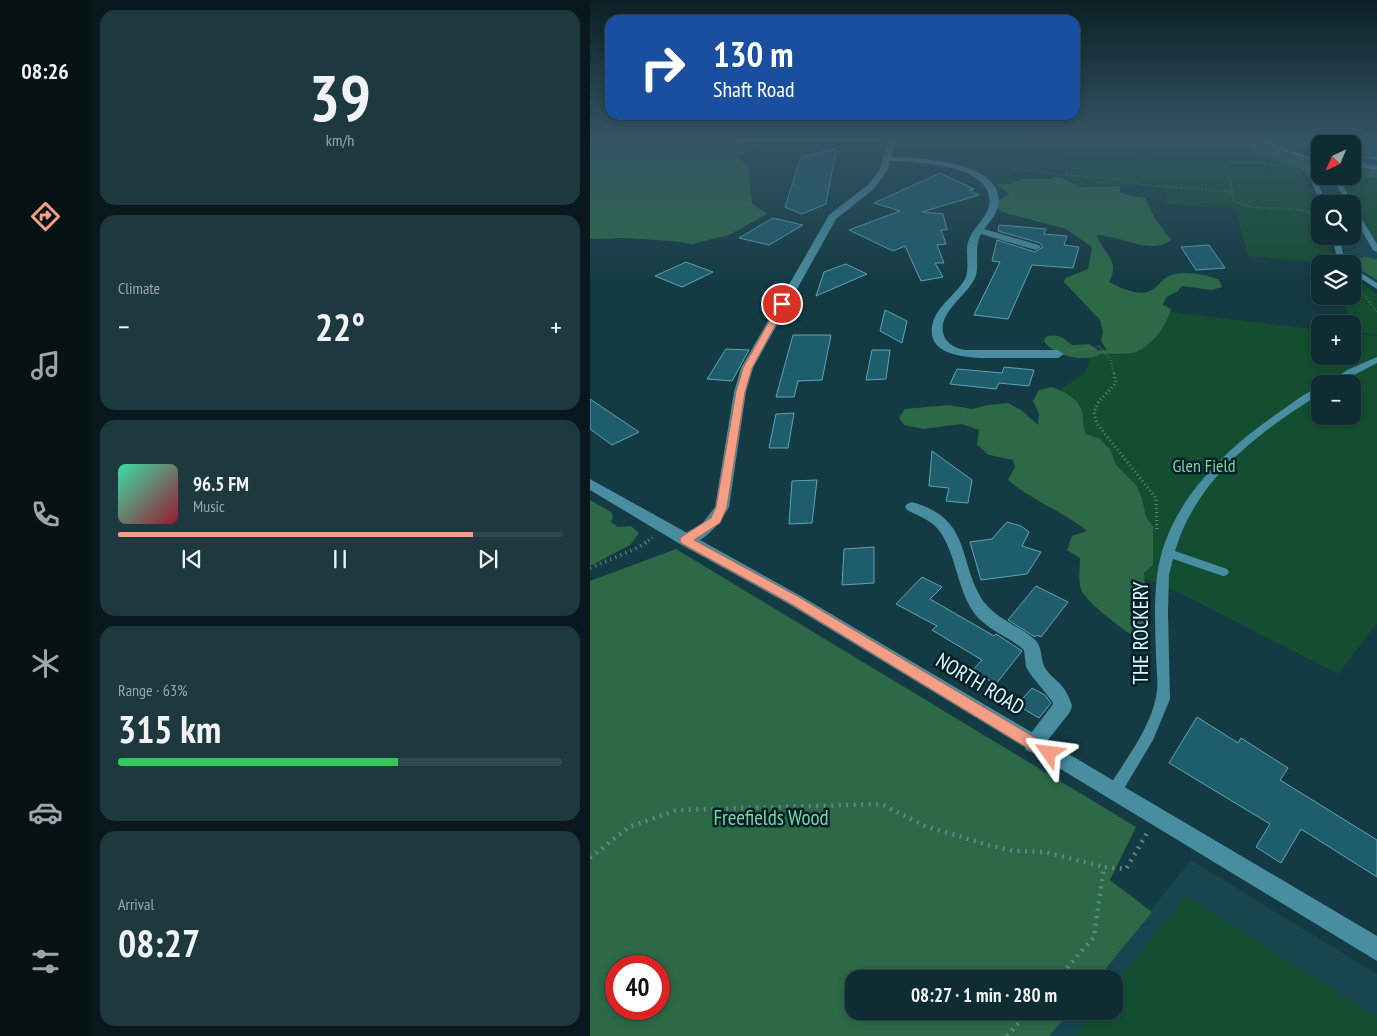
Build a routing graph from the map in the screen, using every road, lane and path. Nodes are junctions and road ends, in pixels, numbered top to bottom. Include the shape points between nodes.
1 (870, 187) edge
2 (991, 187) edge
3 (1171, 187) edge
4 (1232, 187) edge
5 (1233, 192) junction
6 (1311, 212) edge
7 (1361, 221) edge
8 (978, 231) junction
9 (1036, 247) dead end
10 (1377, 250) edge
11 (1361, 276) edge
12 (1377, 288) edge
13 (1091, 348) dead end
14 (1058, 354) dead end
15 (1377, 360) edge
16 (1345, 375) edge
17 (1311, 396) edge
18 (590, 484) edge
19 (912, 508) dead end
20 (668, 528) junction
21 (1157, 536) dead end
22 (685, 540) junction
23 (1169, 553) junction
24 (590, 568) edge
25 (1223, 572) dead end
26 (1032, 744) junction
27 (1114, 792) junction
28 (1156, 818) junction
29 (590, 858) edge
30 (1104, 867) junction
31 (1377, 949) edge
32 (1065, 970) edge
33 (1021, 1020) edge
34 (1007, 1036) edge

1 - 22 street via 832,217 747,368 740,392 722,507 716,521
2 - 8 street via 994,205
3 - 5 path
4 - 5 path
5 - 6 path via 1234,201 1240,205
7 - 10 lane
8 - 9 street
8 - 14 street via 972,245 970,280 938,322 937,331 942,344 956,353 966,354
11 - 12 lane
13 - 21 path via 1099,346 1108,355 1116,374 1116,383 1099,401 1094,412 1097,424 1156,498
15 - 16 lane
17 - 23 lane, THE ROCKERY via 1273,419 1224,461 1191,502 1177,528
18 - 20 street, NORTH ROAD
19 - 26 street via 941,522 950,536 970,593 979,607 990,621 1032,648 1034,665 1040,676 1060,696 1063,706
20 - 22 street, NORTH ROAD
20 - 24 path via 635,549
22 - 26 street, NORTH ROAD via 793,599
23 - 25 lane
23 - 27 lane, THE ROCKERY via 1162,607 1163,697 1147,736
26 - 27 street, NORTH ROAD
27 - 28 street, NORTH ROAD
28 - 30 path via 1126,869
28 - 31 street, NORTH ROAD
29 - 30 path via 629,827 676,810 880,804 925,826 988,845 1014,851 1044,852
30 - 32 path via 1094,937
33 - 34 path

